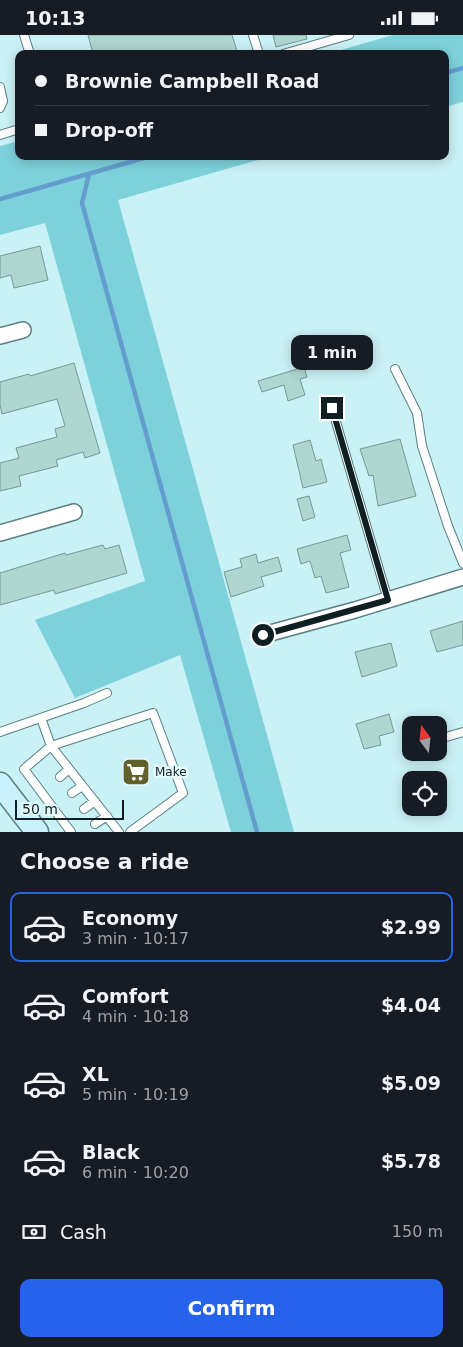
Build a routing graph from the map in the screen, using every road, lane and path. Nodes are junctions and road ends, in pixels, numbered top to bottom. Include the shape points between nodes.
1 (24, 35) edge
2 (253, 35) edge
3 (349, 35) edge
4 (29, 50) edge
5 (258, 50) edge
6 (297, 50) edge
7 (0, 87) edge
8 (0, 108) edge
9 (15, 130) edge
10 (0, 135) edge
11 (23, 330) dead end
12 (0, 336) edge
13 (395, 369) dead end
14 (332, 408) dead end
15 (74, 512) dead end
16 (0, 533) edge
17 (463, 563) edge
18 (463, 577) edge
19 (388, 600) junction
20 (263, 635) dead end
21 (107, 693) dead end
22 (41, 717) junction
23 (0, 731) edge
24 (463, 732) edge
25 (448, 736) edge
26 (51, 746) junction
27 (69, 769) junction
28 (60, 777) dead end
29 (0, 784) edge
30 (82, 785) junction
31 (72, 793) dead end
32 (95, 801) junction
33 (84, 809) dead end
34 (107, 816) junction
35 (95, 824) dead end
36 (37, 832) edge
37 (71, 832) edge
38 (119, 832) edge
39 (130, 832) edge

1 - 4 lane
2 - 5 lane
3 - 6 lane
7 - 8 lane via 3,101
9 - 10 lane
11 - 12 street
13 - 17 lane via 417,413 422,446
14 - 19 lane
15 - 16 street
18 - 19 street
19 - 20 street
21 - 22 lane
22 - 23 lane
22 - 26 lane
24 - 25 lane
26 - 27 lane
26 - 37 lane via 24,769 44,791
26 - 39 lane via 152,713 183,793
27 - 28 lane
27 - 30 lane
29 - 36 main road
30 - 31 lane
30 - 32 lane
32 - 33 lane
32 - 34 lane
34 - 35 lane
34 - 38 lane

